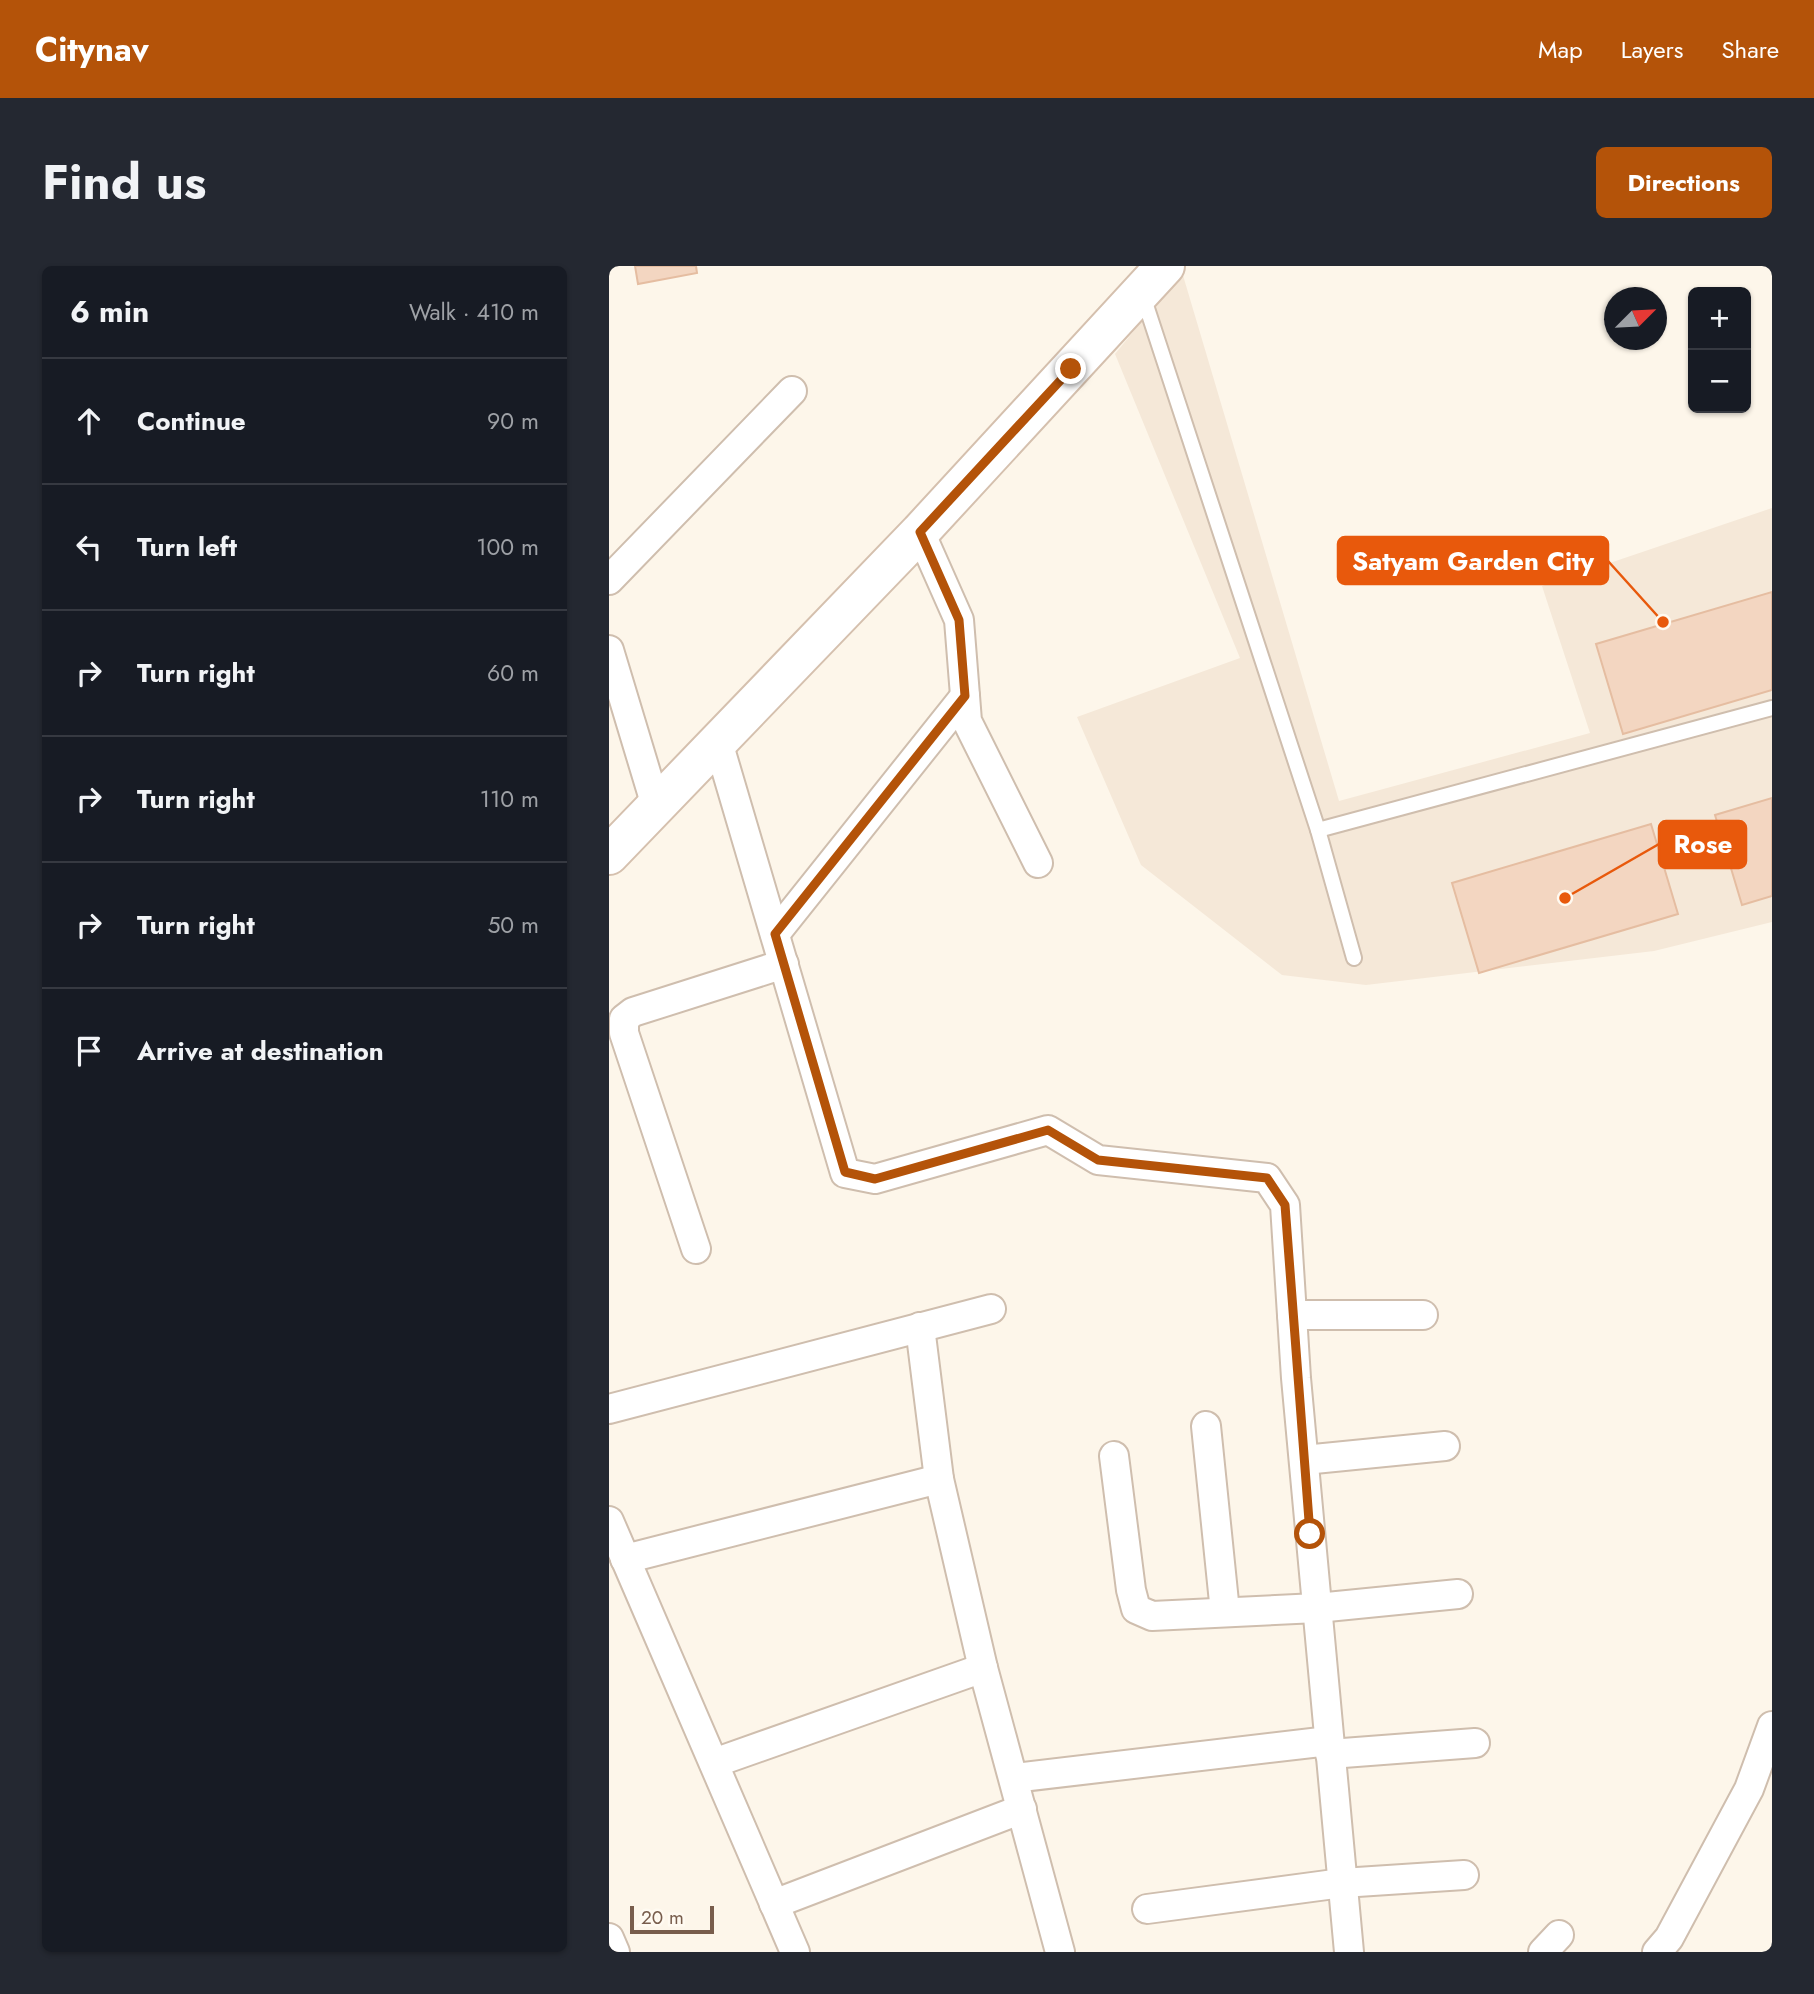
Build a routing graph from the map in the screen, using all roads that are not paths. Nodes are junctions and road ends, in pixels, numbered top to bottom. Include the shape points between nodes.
1 (1154, 279) edge
2 (792, 391) dead end
3 (920, 532) junction
4 (609, 580) edge
5 (609, 650) edge
6 (965, 696) junction
7 (1772, 708) edge
8 (717, 742) junction
9 (656, 807) junction
10 (1318, 830) junction
11 (609, 855) edge
12 (1038, 863) dead end
13 (775, 934) junction
14 (1354, 958) dead end
15 (784, 964) junction
16 (696, 1249) dead end
17 (991, 1309) dead end
18 (1292, 1315) junction
19 (1423, 1315) dead end
20 (920, 1327) junction
21 (609, 1409) edge
22 (1206, 1426) dead end
23 (1445, 1446) dead end
24 (1114, 1456) dead end
25 (1304, 1460) junction
26 (939, 1479) junction
27 (609, 1521) edge
28 (625, 1559) junction
29 (1458, 1594) dead end
30 (1317, 1608) junction
31 (1225, 1612) junction
32 (983, 1668) junction
33 (1772, 1726) edge
34 (1475, 1743) dead end
35 (1330, 1747) junction
36 (714, 1763) junction
37 (1014, 1778) junction
38 (1022, 1809) junction
39 (1464, 1875) dead end
40 (1342, 1883) junction
41 (774, 1904) junction
42 (1147, 1909) dead end
43 (609, 1938) edge
44 (615, 1952) edge
45 (795, 1952) edge
46 (1059, 1952) edge
47 (1349, 1952) edge
48 (1657, 1952) edge

1 - 3 street
1 - 10 lane
2 - 4 street
3 - 6 street via 959,620
3 - 8 street
5 - 9 street
6 - 12 street via 967,721
6 - 13 street
7 - 10 lane
8 - 9 street
8 - 13 street
9 - 11 street
10 - 14 lane
13 - 15 street
15 - 16 street via 633,1012 624,1020 624,1033
15 - 18 street via 845,1172 875,1179 1048,1130 1098,1160 1267,1178 1285,1205
17 - 20 street
18 - 19 street
18 - 25 street
20 - 21 street
20 - 26 street
22 - 31 street
23 - 25 street
24 - 31 street via 1136,1609 1151,1616
25 - 30 street
26 - 28 street
26 - 32 street
27 - 28 street
28 - 36 street
29 - 30 street
30 - 31 street
30 - 35 street
32 - 36 street
32 - 37 street
33 - 48 street via 1749,1789 1669,1938
34 - 35 street
35 - 37 street
35 - 40 street
36 - 41 street
37 - 38 street
38 - 41 street
38 - 46 street
39 - 40 street
40 - 42 street
40 - 47 street
41 - 45 street
43 - 44 street

